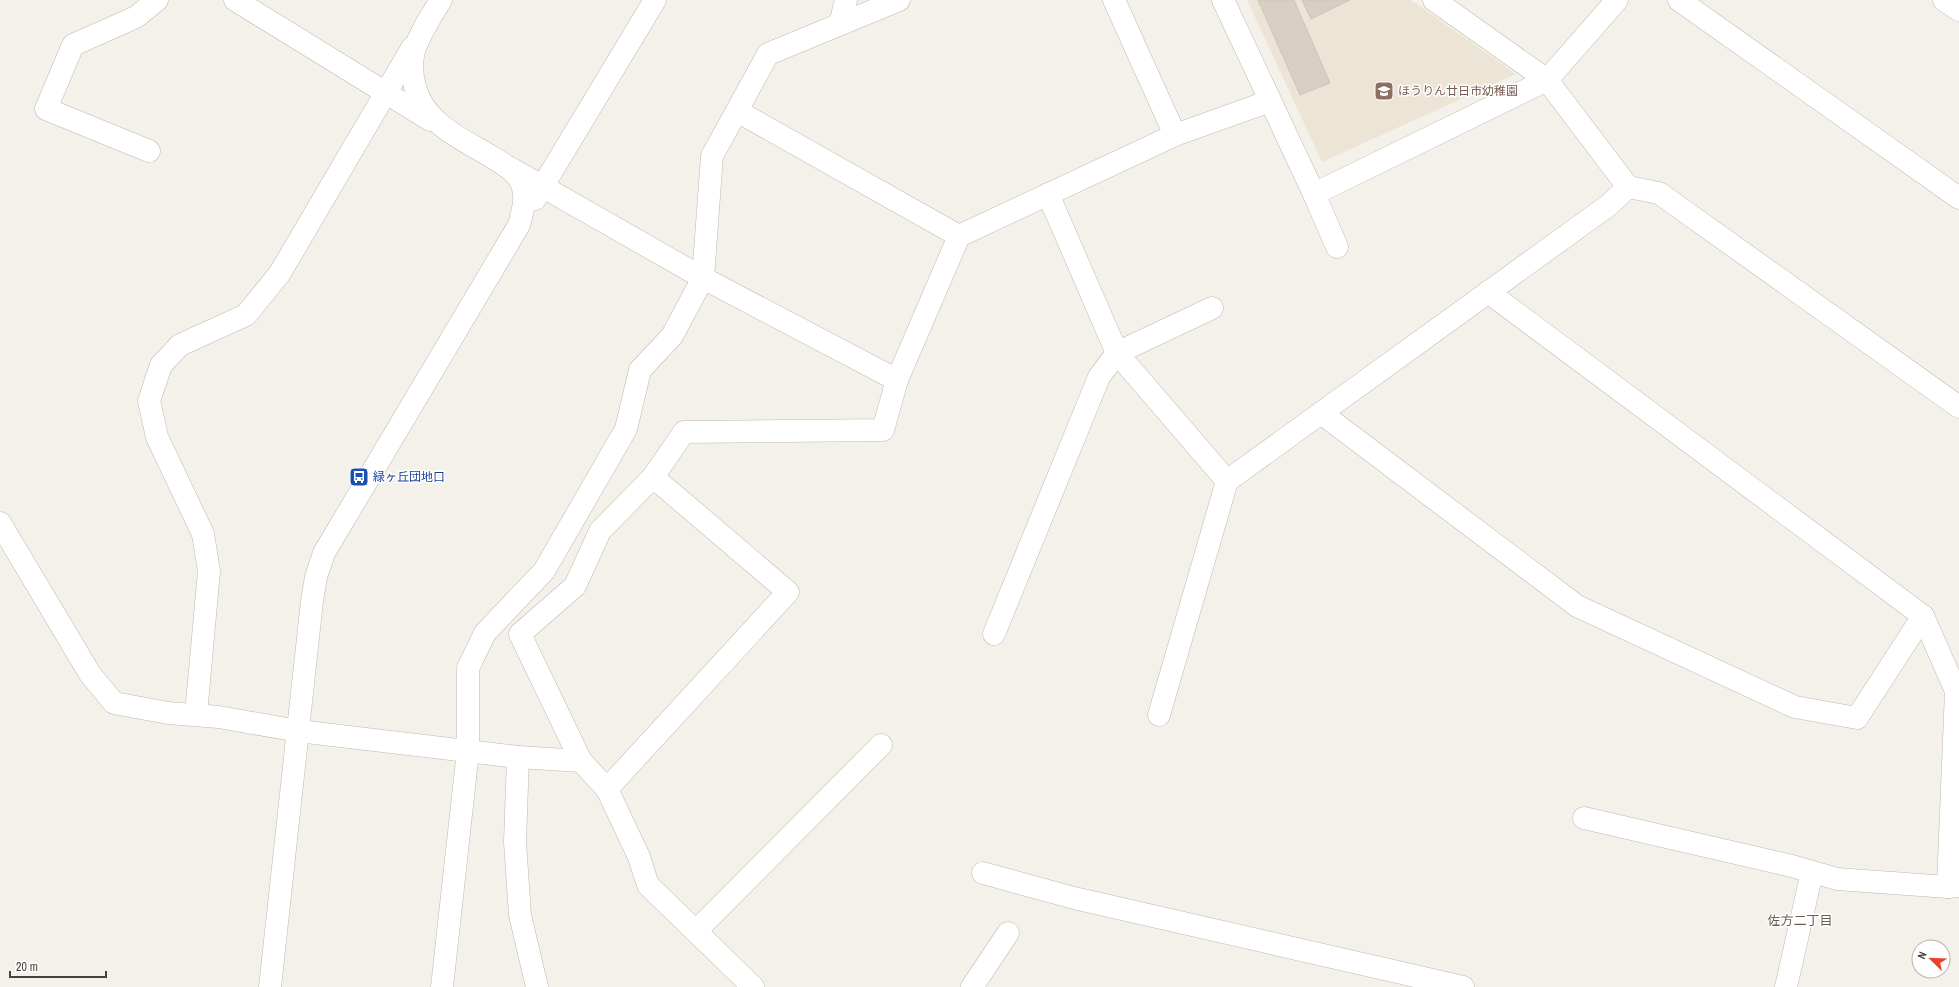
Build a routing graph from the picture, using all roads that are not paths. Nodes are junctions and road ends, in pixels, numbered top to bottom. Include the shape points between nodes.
1 (157, 0) edge
2 (235, 0) edge
3 (441, 0) edge
4 (656, 0) edge
5 (846, 0) edge
6 (900, 0) edge
7 (1114, 0) edge
8 (1223, 0) edge
9 (1434, 0) edge
10 (1617, 0) edge
11 (1678, 0) edge
12 (1944, 0) edge
13 (1959, 10) edge
14 (840, 24) junction
15 (422, 32) junction
16 (1548, 80) junction
17 (385, 93) junction
18 (1270, 102) junction
19 (737, 111) junction
20 (446, 130) junction
21 (1175, 135) junction
22 (149, 151) dead end
23 (504, 164) junction
24 (1628, 187) junction
25 (543, 188) junction
26 (1048, 194) junction
27 (1314, 194) junction
28 (1959, 198) edge
29 (519, 225) junction
30 (959, 236) junction
31 (1337, 247) dead end
32 (703, 278) junction
33 (1488, 292) junction
34 (1212, 308) dead end
35 (1117, 353) junction
36 (897, 380) junction
37 (1959, 407) edge
38 (1321, 413) junction
39 (653, 477) junction
40 (1227, 481) junction
41 (0, 524) edge
42 (1923, 616) junction
43 (994, 634) dead end
44 (196, 714) junction
45 (1159, 715) dead end
46 (298, 730) junction
47 (881, 745) dead end
48 (468, 751) junction
49 (518, 757) junction
50 (581, 761) junction
51 (1956, 783) edge
52 (607, 789) junction
53 (1584, 818) dead end
54 (1812, 872) junction
55 (983, 873) dead end
56 (1953, 887) edge
57 (696, 931) junction
58 (1008, 934) dead end
59 (270, 987) edge
60 (442, 987) edge
61 (537, 987) edge
62 (753, 987) edge
63 (972, 987) edge
64 (1463, 987) edge
65 (1786, 987) edge

1 - 22 street via 136,17 73,45 46,109
2 - 17 street
3 - 15 street
4 - 25 street
5 - 14 street
6 - 14 street
7 - 21 street
8 - 18 street
9 - 16 street
10 - 16 street
11 - 28 street
12 - 13 street
14 - 19 street via 768,54
15 - 17 street
15 - 20 street via 414,52 412,75 418,96 429,116
16 - 24 street
16 - 27 street
17 - 20 street
17 - 44 street via 280,273 246,315 180,345 161,365 149,401 157,438 203,534 209,571
18 - 21 street
18 - 27 street
19 - 30 street
19 - 32 street via 712,156
20 - 23 street
21 - 26 street
23 - 25 street
23 - 29 street via 520,180 526,202
24 - 33 street via 1608,205
24 - 37 street via 1659,193
25 - 29 street
25 - 32 street
26 - 30 street
26 - 35 street
27 - 31 street
29 - 46 street via 324,553 312,601
30 - 36 street
32 - 36 street
32 - 48 street via 672,336 640,370 626,429 544,571 485,632 468,668
33 - 38 street
33 - 42 street
34 - 35 street
35 - 40 street
35 - 43 street via 1099,377
36 - 39 street via 882,430 684,432
38 - 40 street
38 - 42 street via 1577,606 1795,707 1857,718
39 - 50 street via 600,531 575,586 520,634
39 - 52 street via 788,592
40 - 45 street
41 - 44 street via 90,674 114,704 168,713
42 - 51 street via 1956,691
44 - 46 street
46 - 48 street
46 - 59 street
47 - 57 street
48 - 49 street
48 - 60 street
49 - 50 street
49 - 61 street via 515,842 520,915
50 - 52 street
51 - 56 street
52 - 57 street via 639,857 648,885
53 - 54 street
54 - 56 street via 1837,879
54 - 65 street
55 - 64 street via 1074,898
57 - 62 street
58 - 63 street

